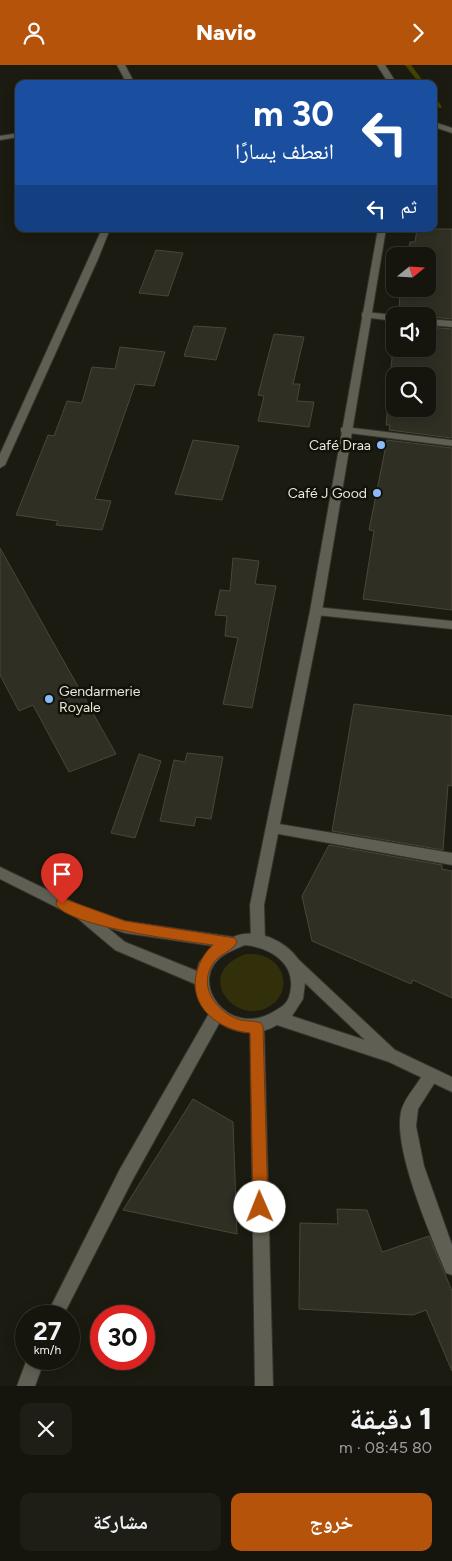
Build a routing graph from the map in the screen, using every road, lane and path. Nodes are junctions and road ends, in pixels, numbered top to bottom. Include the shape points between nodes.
1 (121, 65) edge
2 (381, 65) edge
3 (129, 80) edge
4 (390, 80) edge
5 (437, 125) edge
6 (452, 131) edge
7 (15, 136) edge
8 (0, 138) edge
9 (105, 232) edge
10 (381, 232) edge
11 (365, 315) junction
12 (386, 317) edge
13 (436, 323) edge
14 (452, 324) edge
15 (345, 430) junction
16 (452, 443) edge
17 (0, 465) edge
18 (316, 611) junction
19 (452, 625) edge
20 (273, 828) junction
21 (452, 859) edge
22 (0, 873) edge
23 (77, 911) junction
24 (258, 940) junction
25 (230, 942) junction
26 (293, 963) junction
27 (201, 980) junction
28 (216, 1015) junction
29 (279, 1019) junction
30 (256, 1027) junction
31 (392, 1056) junction
32 (431, 1076) junction
33 (452, 1085) edge
34 (452, 1267) edge
35 (60, 1305) edge
36 (32, 1370) edge
37 (26, 1386) edge
38 (264, 1386) edge

1 - 3 street
2 - 4 street
5 - 6 street
7 - 8 street
9 - 17 street
10 - 11 street
11 - 12 street
11 - 15 street
13 - 14 street
15 - 16 street
15 - 18 street
18 - 19 street
18 - 20 street
20 - 21 street
20 - 24 street via 257,905
22 - 23 street
23 - 25 street via 125,927
23 - 27 street via 120,945
24 - 25 street
24 - 26 street via 284,951
25 - 27 street via 215,951 205,964
26 - 29 street via 299,977 298,993 291,1008
26 - 31 street
27 - 28 street via 202,993
28 - 30 street via 235,1025
28 - 35 street via 126,1175
29 - 30 street
29 - 31 street
30 - 38 street
31 - 32 street
32 - 33 street
32 - 34 street via 409,1111 408,1131 412,1152
36 - 37 street

